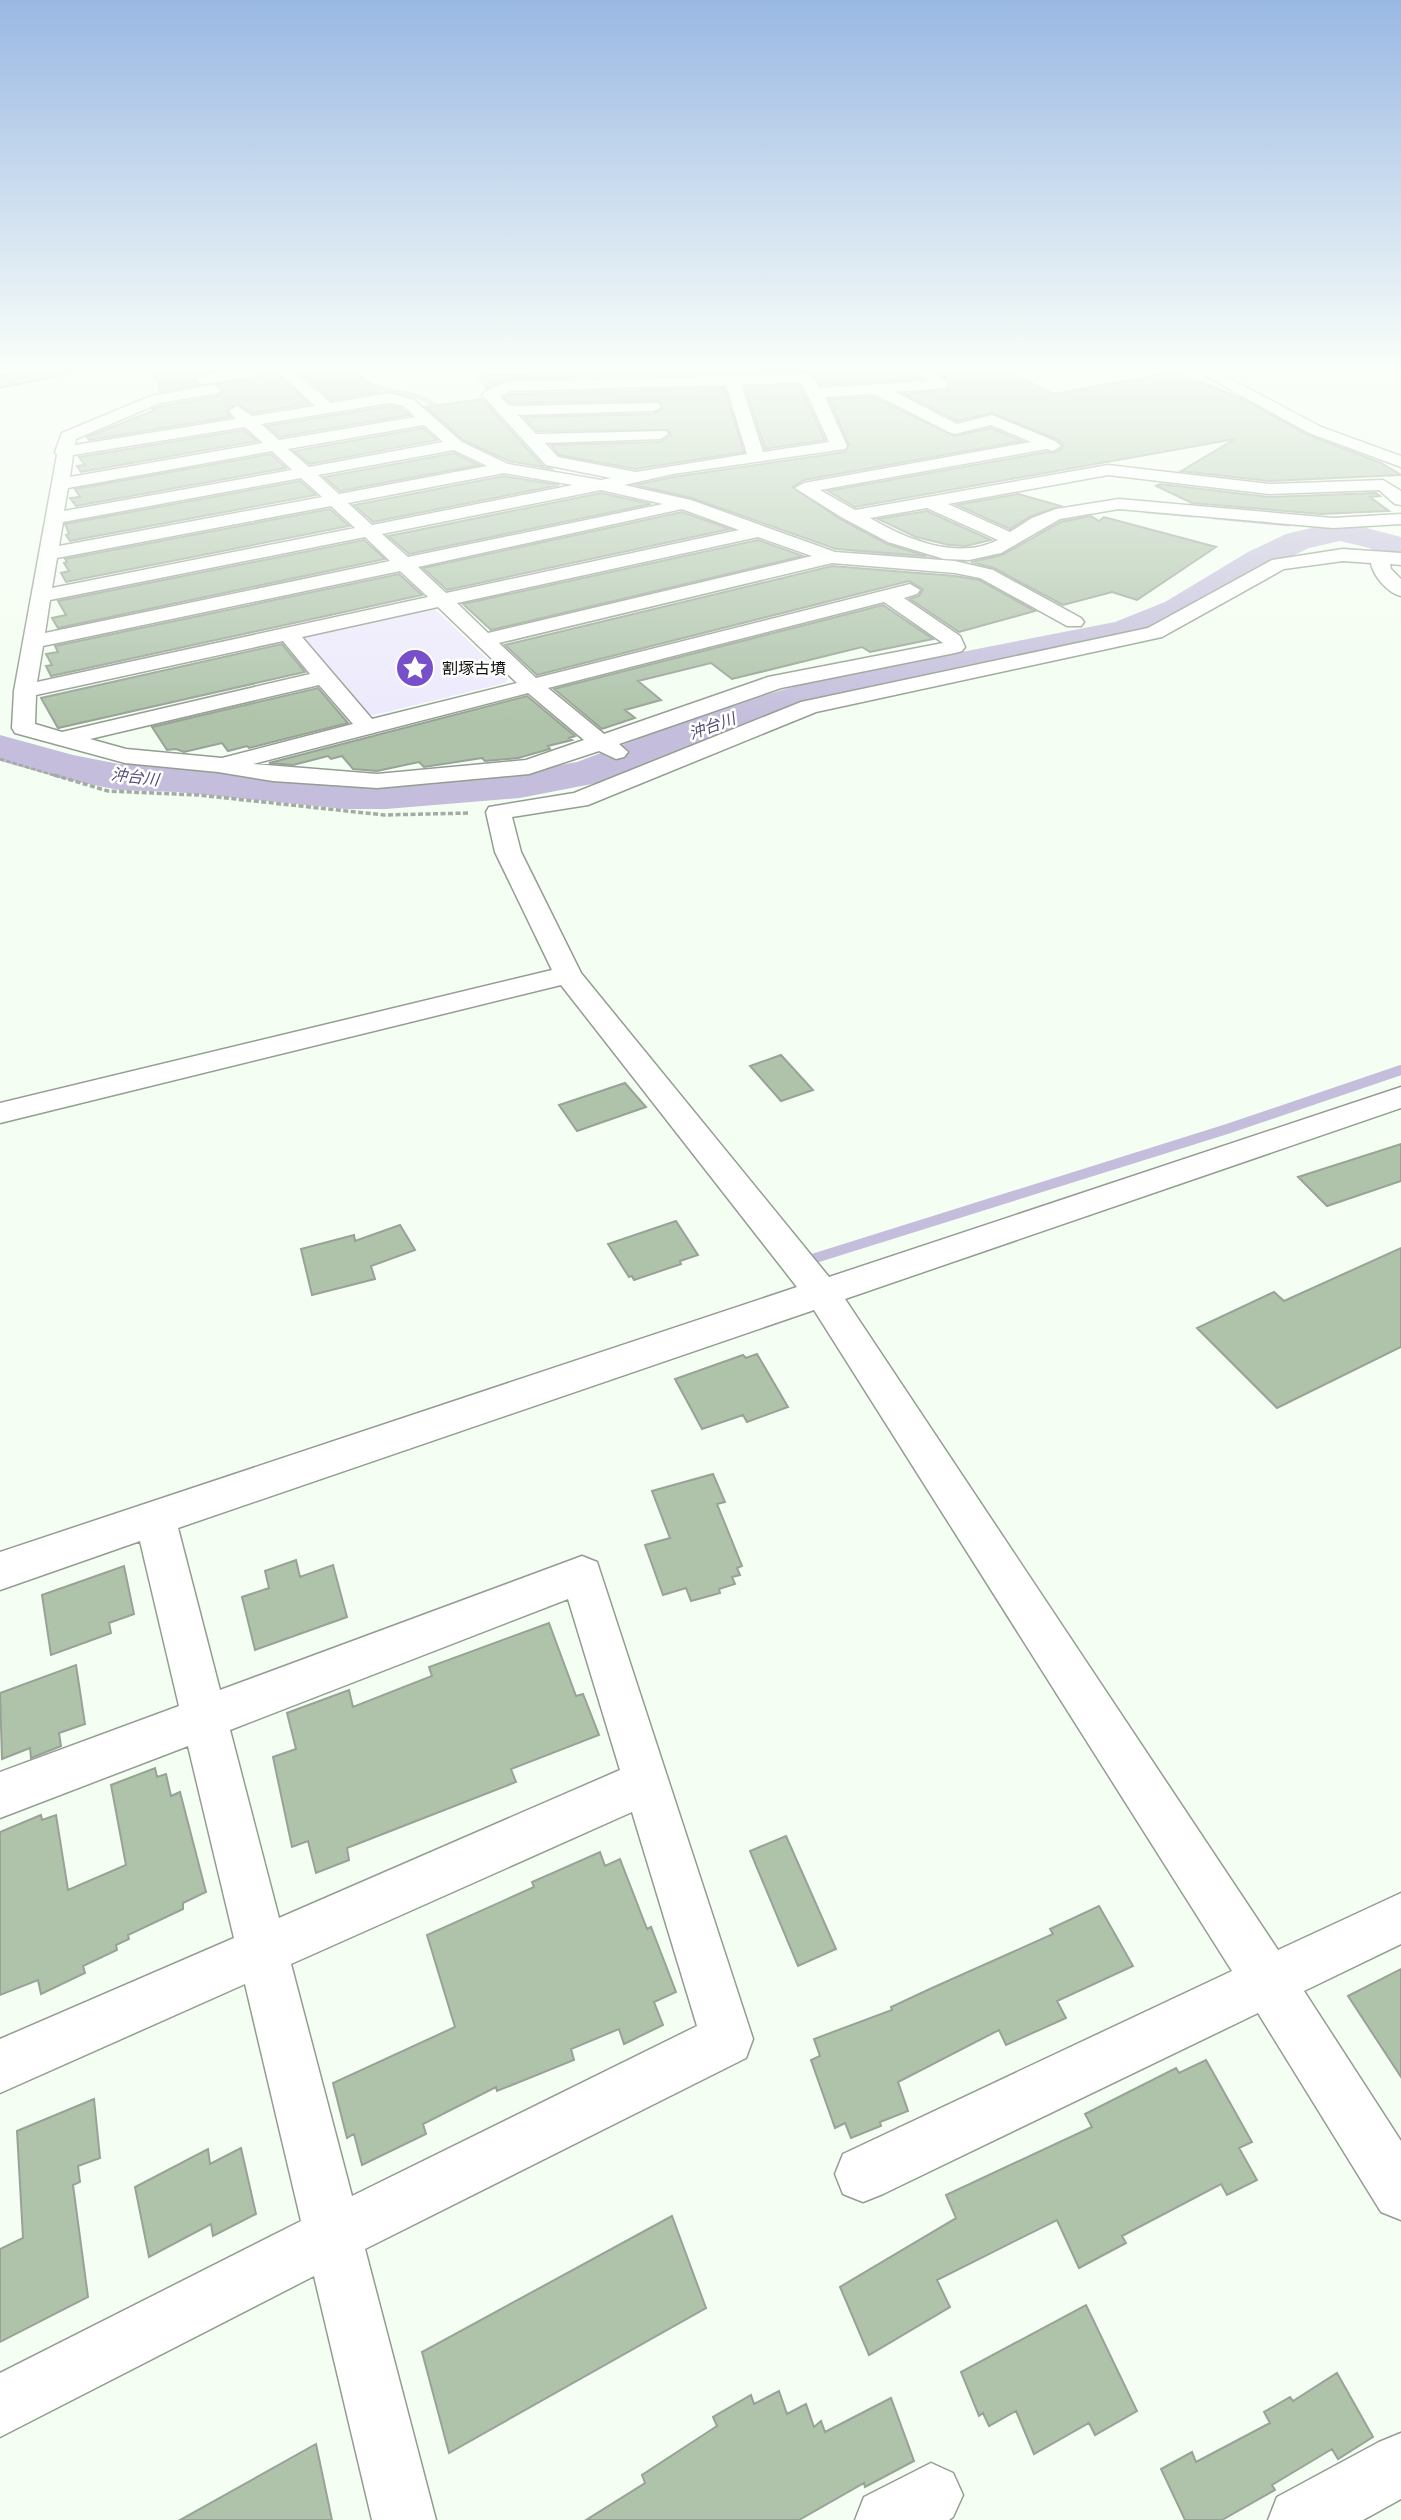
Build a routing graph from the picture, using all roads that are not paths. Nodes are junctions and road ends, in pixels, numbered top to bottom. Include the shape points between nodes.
1 (59, 488) edge
2 (218, 488) edge
3 (321, 488) edge
4 (400, 488) edge
5 (588, 488) edge
6 (612, 488) edge
7 (806, 488) edge
8 (1010, 488) edge
9 (1151, 488) edge
10 (1257, 488) edge
11 (1309, 488) edge
12 (1386, 488) edge
13 (335, 500) junction
14 (1401, 500) edge
15 (929, 502) junction
16 (685, 504) junction
17 (1206, 510) junction
18 (853, 516) junction
19 (55, 517) junction
20 (1401, 519) edge
21 (369, 530) junction
22 (759, 531) junction
23 (1013, 540) junction
24 (48, 554) junction
25 (832, 558) junction
26 (1390, 559) edge
27 (404, 564) junction
28 (962, 564) junction
29 (1401, 590) edge
30 (41, 596) junction
31 (888, 596) junction
32 (442, 600) junction
33 (1074, 622) dead end
34 (288, 634) junction
35 (484, 640) junction
36 (33, 642) junction
37 (324, 677) junction
38 (531, 684) junction
39 (25, 691) junction
40 (809, 707) junction
41 (366, 726) junction
42 (62, 739) junction
43 (606, 747) junction
44 (218, 765) junction
45 (568, 975) junction
46 (1401, 1097) edge
47 (0, 1113) edge
48 (822, 1293) junction
49 (155, 1519) junction
50 (0, 1571) edge
51 (203, 1717) junction
52 (647, 1782) junction
53 (0, 1795) edge
54 (1401, 1918) edge
55 (261, 1950) junction
56 (1268, 1981) junction
57 (0, 2066) edge
58 (863, 2174) dead end
59 (1401, 2192) edge
60 (333, 2235) junction
61 (0, 2406) edge
62 (1401, 2463) edge
63 (404, 2520) edge
64 (1300, 2520) edge

1 - 19 street
2 - 19 street
3 - 13 street
4 - 13 street
5 - 21 street
6 - 16 street
7 - 18 street
8 - 15 street
9 - 17 street
10 - 11 street
12 - 14 street
13 - 21 street
13 - 24 street
15 - 18 street
15 - 23 street
16 - 22 street
16 - 27 street
17 - 20 street via 1333,523
17 - 23 street via 1091,506 1045,519
18 - 28 street via 918,549
19 - 24 street
21 - 27 street
21 - 30 street
22 - 25 street
22 - 32 street
23 - 28 street
24 - 30 street
25 - 28 street
25 - 35 street
26 - 29 street via 1382,571
26 - 40 street via 1343,555 1279,564 1155,632
27 - 32 street
27 - 36 street
28 - 31 street
28 - 33 street
30 - 36 street
31 - 38 street
31 - 43 street via 953,640 955,647 776,682
32 - 34 street
32 - 35 street
34 - 37 street
34 - 39 street
35 - 38 street
36 - 39 street
37 - 41 street
37 - 42 street
38 - 41 street
38 - 43 street
39 - 42 street via 23,728
40 - 43 street via 719,734 639,766
40 - 45 street via 579,800 498,812 508,852
41 - 44 street
42 - 44 street via 125,756
43 - 44 street via 529,767 377,781
45 - 47 street
45 - 48 street
46 - 48 street
48 - 49 street
48 - 56 street
49 - 50 street
49 - 51 street
51 - 52 street via 582,1575
51 - 53 street
51 - 55 street
52 - 55 street
52 - 60 street via 727,2039
54 - 56 street
55 - 57 street
55 - 60 street
56 - 58 street
56 - 59 street
60 - 61 street
60 - 63 street
62 - 64 street

